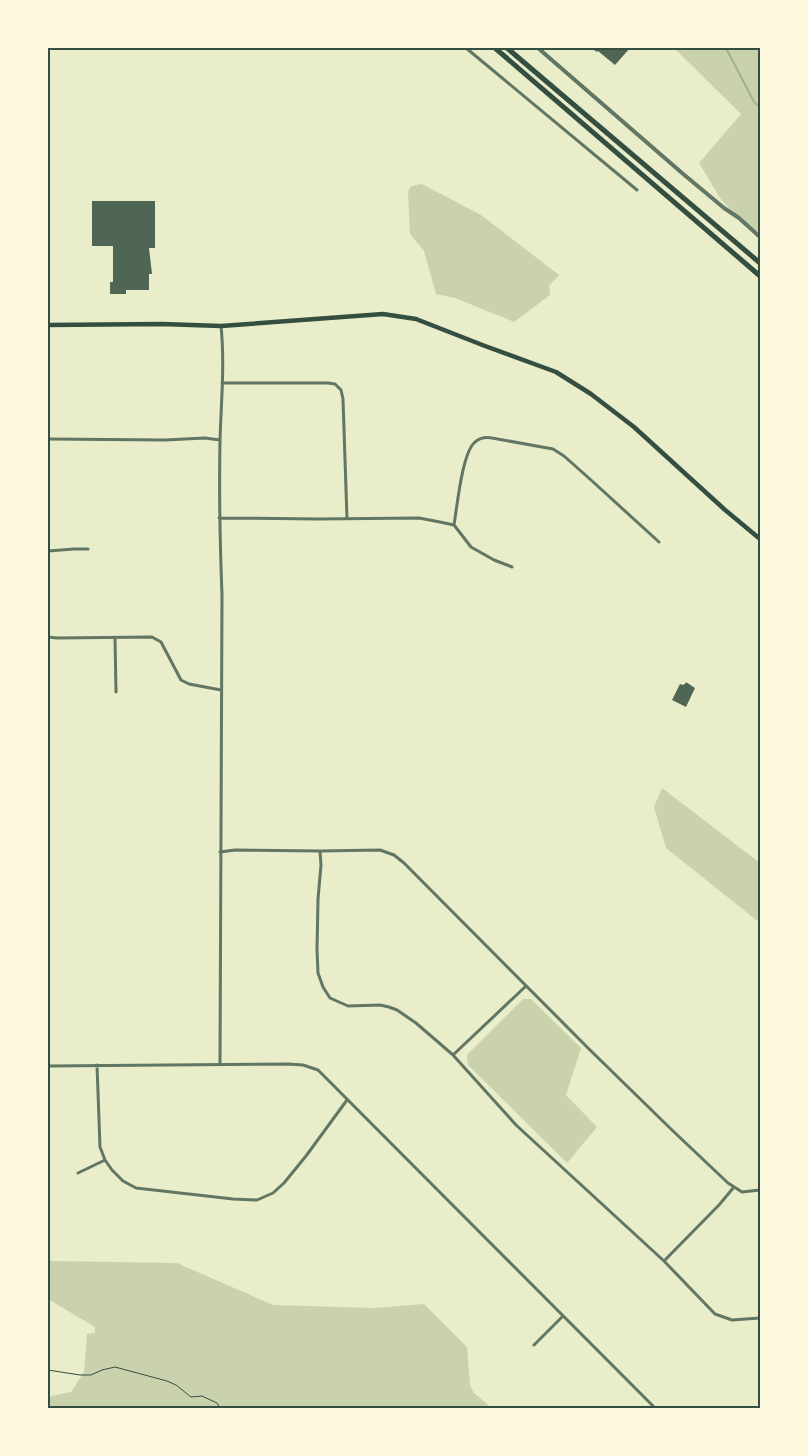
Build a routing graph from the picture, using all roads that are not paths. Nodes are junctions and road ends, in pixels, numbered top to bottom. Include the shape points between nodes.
1 (466, 48) edge
2 (495, 48) edge
3 (507, 48) edge
4 (538, 48) edge
5 (638, 190) dead end
6 (760, 237) edge
7 (760, 263) edge
8 (760, 276) edge
9 (48, 325) edge
10 (221, 326) junction
11 (222, 383) junction
12 (48, 439) edge
13 (220, 440) junction
14 (219, 518) junction
15 (347, 519) junction
16 (454, 525) junction
17 (760, 539) edge
18 (659, 542) dead end
19 (88, 549) dead end
20 (48, 551) edge
21 (512, 567) dead end
22 (48, 637) edge
23 (115, 638) junction
24 (221, 690) junction
25 (116, 692) dead end
26 (320, 851) junction
27 (220, 852) junction
28 (526, 986) junction
29 (453, 1055) junction
30 (98, 1065) junction
31 (220, 1065) junction
32 (48, 1066) edge
33 (347, 1100) junction
34 (105, 1160) junction
35 (78, 1173) dead end
36 (734, 1188) junction
37 (760, 1190) edge
38 (664, 1261) junction
39 (563, 1316) junction
40 (760, 1318) edge
41 (534, 1345) dead end
42 (655, 1408) edge

1 - 5 street
2 - 8 highway
3 - 7 highway
4 - 6 street
9 - 10 main road
10 - 11 street via 224,352
10 - 17 main road via 383,314 416,319 556,372 634,427
11 - 13 street
11 - 15 street via 328,383 341,390 345,421
12 - 13 street
13 - 14 street
14 - 15 street
14 - 24 street
15 - 16 street via 419,518
16 - 18 street via 465,462 474,443 492,438 553,449
16 - 21 street via 471,547
19 - 20 street
22 - 23 street
23 - 24 street via 152,638 161,642 181,680
23 - 25 street
24 - 27 street
26 - 27 street
26 - 28 street via 380,850 394,854
26 - 29 street via 318,973 330,998 348,1006 380,1005 397,1010
27 - 31 street
28 - 29 street
28 - 36 street
29 - 38 street via 516,1125
30 - 31 street
30 - 32 street
30 - 34 street via 100,1147
31 - 33 street via 303,1065 318,1070
33 - 34 street via 284,1183 273,1194 257,1200 136,1188 123,1181
33 - 39 street
34 - 35 street
36 - 37 street via 742,1192
36 - 38 street
38 - 40 street via 714,1314 732,1320
39 - 41 street
39 - 42 street

